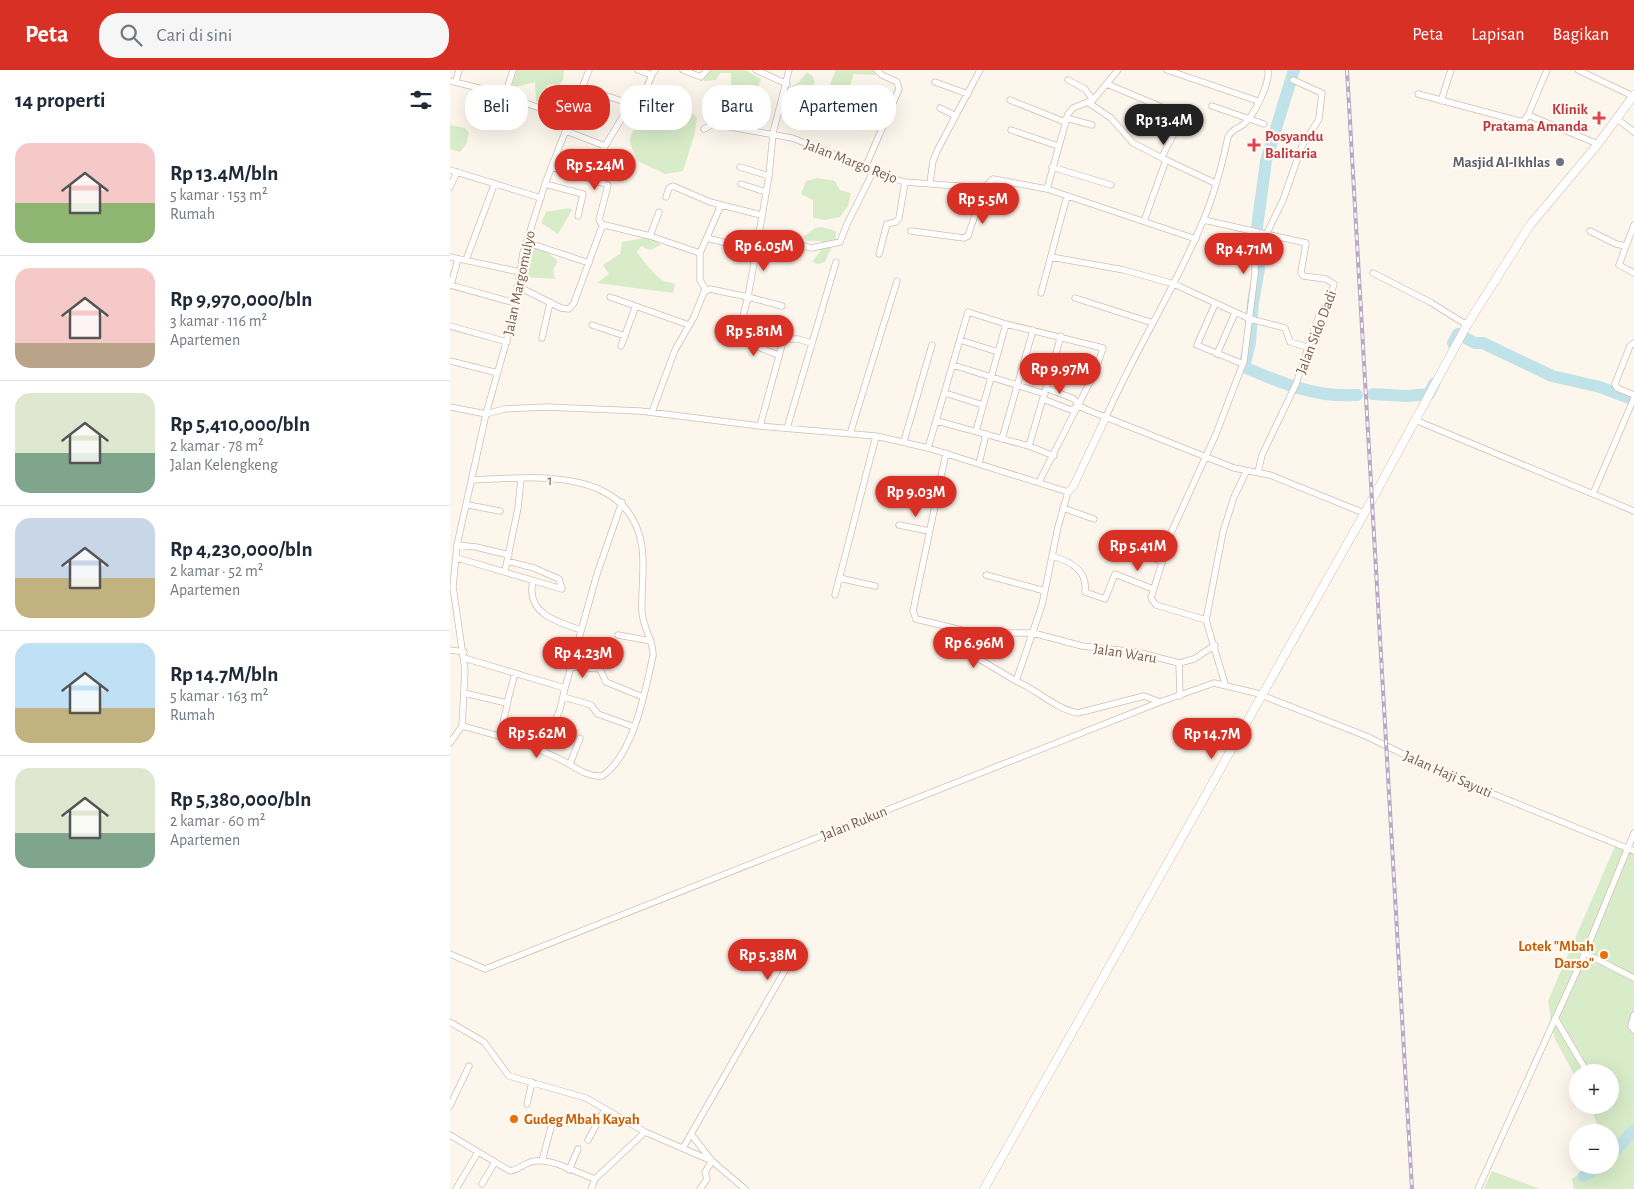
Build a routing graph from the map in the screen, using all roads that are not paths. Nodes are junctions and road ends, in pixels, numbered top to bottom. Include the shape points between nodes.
1 (459, 70) edge
2 (513, 70) edge
3 (589, 70) edge
4 (638, 70) edge
5 (683, 70) edge
6 (707, 70) edge
7 (756, 70) edge
8 (789, 70) edge
9 (877, 70) edge
10 (980, 70) edge
11 (1118, 70) edge
12 (1167, 70) edge
13 (1191, 70) edge
14 (1268, 70) edge
15 (1451, 70) edge
16 (1547, 70) edge
17 (1578, 70) edge
18 (654, 72) edge
19 (1189, 77) junction
20 (1068, 80) dead end
21 (1293, 80) dead end
22 (453, 81) edge
23 (935, 82) dead end
24 (787, 84) junction
25 (1107, 84) junction
26 (468, 85) edge
27 (508, 85) edge
28 (584, 85) edge
29 (648, 85) edge
30 (968, 94) junction
31 (1418, 94) dead end
32 (1633, 96) edge
33 (1010, 100) dead end
34 (1091, 101) junction
35 (1258, 101) junction
36 (1441, 101) junction
37 (1212, 106) dead end
38 (940, 108) dead end
39 (1528, 115) junction
40 (956, 116) junction
41 (1249, 119) junction
42 (1617, 119) junction
43 (620, 120) edge
44 (1066, 120) junction
45 (1264, 124) dead end
46 (1092, 125) dead end
47 (739, 130) edge
48 (1011, 130) dead end
49 (566, 131) joint
50 (1634, 132) edge
51 (773, 133) junction
52 (1598, 144) junction
53 (605, 146) junction
54 (1058, 146) junction
55 (1164, 158) junction
56 (552, 167) junction
57 (740, 167) dead end
58 (1052, 167) junction
59 (865, 168) junction
60 (453, 171) edge
61 (873, 172) junction
62 (769, 176) junction
63 (593, 179) junction
64 (905, 182) junction
65 (1215, 182) junction
66 (930, 183) junction
67 (545, 184) junction
68 (741, 184) dead end
69 (494, 185) junction
70 (1111, 185) dead end
71 (450, 187) edge
72 (984, 188) junction
73 (1047, 189) junction
74 (766, 192) junction
75 (1067, 196) junction
76 (666, 197) dead end
77 (541, 198) junction
78 (721, 205) junction
79 (659, 212) dead end
80 (578, 216) dead end
81 (762, 216) junction
82 (1204, 220) junction
83 (1144, 221) junction
84 (1634, 225) edge
85 (603, 226) junction
86 (1590, 230) dead end
87 (911, 231) dead end
88 (1251, 231) junction
89 (759, 233) junction
90 (1263, 235) junction
91 (650, 236) junction
92 (707, 238) junction
93 (1196, 239) junction
94 (526, 242) junction
95 (1626, 246) junction
96 (757, 251) junction
97 (700, 253) junction
98 (879, 254) dead end
99 (450, 257) edge
100 (1051, 257) junction
101 (458, 259) junction
102 (466, 260) junction
103 (836, 262) dead end
104 (588, 263) junction
105 (520, 272) junction
106 (1373, 272) dead end
107 (1634, 273) edge
108 (897, 281) dead end
109 (1174, 284) junction
110 (450, 285) edge
111 (517, 286) junction
112 (706, 290) junction
113 (1041, 292) dead end
114 (610, 297) dead end
115 (748, 297) junction
116 (1075, 298) dead end
117 (515, 303) junction
118 (550, 303) junction
119 (1215, 304) junction
120 (782, 306) dead end
121 (635, 308) junction
122 (1235, 313) junction
123 (743, 316) dead end
124 (1252, 319) junction
125 (1154, 323) junction
126 (1006, 324) junction
127 (592, 325) dead end
128 (689, 325) junction
129 (1467, 325) junction
130 (450, 326) edge
131 (1033, 330) junction
132 (625, 336) junction
133 (1061, 336) junction
134 (542, 338) dead end
135 (738, 339) dead end
136 (960, 340) junction
137 (507, 342) junction
138 (1634, 343) edge
139 (811, 344) junction
140 (932, 345) dead end
141 (622, 346) dead end
142 (1307, 347) junction
143 (998, 352) junction
144 (1217, 354) junction
145 (778, 356) junction
146 (1054, 360) junction
147 (450, 361) edge
148 (1243, 364) junction
149 (953, 365) junction
150 (1095, 372) junction
151 (498, 373) junction
152 (991, 378) junction
153 (1016, 385) junction
154 (945, 393) junction
155 (1045, 394) junction
156 (1633, 398) edge
157 (983, 405) junction
158 (450, 406) edge
159 (1079, 406) junction
160 (652, 412) junction
161 (486, 414) junction
162 (1106, 417) junction
163 (1415, 420) junction
164 (937, 421) junction
165 (760, 426) junction
166 (787, 428) junction
167 (976, 431) junction
168 (850, 434) junction
169 (986, 434) junction
170 (876, 436) junction
171 (1002, 439) junction
172 (904, 441) junction
173 (1029, 446) junction
174 (928, 448) junction
175 (946, 453) junction
176 (1054, 456) junction
177 (1206, 457) junction
178 (979, 464) junction
179 (1246, 472) junction
180 (1258, 472) junction
181 (521, 479) junction
182 (473, 480) junction
183 (1039, 482) junction
184 (1068, 492) junction
185 (1593, 494) junction
186 (622, 502) junction
187 (468, 505) junction
188 (1063, 508) junction
189 (500, 511) dead end
190 (1634, 511) edge
191 (1364, 513) junction
192 (1094, 519) dead end
193 (899, 525) dead end
194 (929, 532) junction
195 (457, 545) junction
196 (1141, 554) dead end
197 (1052, 555) junction
198 (457, 558) junction
199 (508, 558) junction
200 (1161, 562) junction
201 (505, 571) junction
202 (452, 574) edge
203 (986, 576) dead end
204 (839, 578) junction
205 (532, 580) junction
206 (875, 586) dead end
207 (1154, 589) junction
208 (1045, 591) junction
209 (835, 595) dead end
210 (453, 607) edge
211 (1206, 620) junction
212 (581, 630) junction
213 (978, 633) junction
214 (1033, 633) junction
215 (618, 636) dead end
216 (651, 641) junction
217 (1215, 645) junction
218 (450, 650) edge
219 (464, 655) junction
220 (1179, 663) junction
221 (571, 667) junction
222 (515, 672) junction
223 (1016, 681) junction
224 (1225, 684) junction
225 (565, 688) junction
226 (464, 693) junction
227 (1262, 695) junction
228 (1180, 696) junction
229 (564, 697) junction
230 (643, 697) junction
231 (508, 701) junction
232 (1160, 702) junction
233 (535, 722) dead end
234 (462, 726) junction
235 (634, 726) junction
236 (500, 736) junction
237 (580, 738) dead end
238 (450, 743) edge
239 (527, 744) junction
240 (543, 751) junction
241 (570, 764) junction
242 (1634, 833) edge
243 (1627, 848) junction
244 (1634, 851) edge
245 (800, 944) dead end
246 (1585, 953) junction
247 (450, 954) edge
248 (1634, 978) edge
249 (1634, 1015) edge
250 (1554, 1018) junction
251 (450, 1022) edge
252 (1634, 1030) edge
253 (1582, 1064) edge
254 (469, 1066) dead end
255 (532, 1082) junction
256 (527, 1104) dead end
257 (450, 1106) edge
258 (605, 1109) junction
259 (551, 1127) dead end
260 (645, 1132) junction
261 (692, 1134) junction
262 (450, 1135) edge
263 (588, 1140) dead end
264 (683, 1148) junction
265 (578, 1149) dead end
266 (478, 1152) junction
267 (712, 1161) junction
268 (495, 1162) junction
269 (542, 1162) junction
270 (570, 1170) junction
271 (595, 1179) junction
272 (482, 1184) dead end
273 (456, 1189) edge
274 (591, 1189) edge
275 (700, 1189) edge
276 (745, 1189) edge
277 (984, 1189) edge
278 (1478, 1189) edge

1 - 22 street
2 - 27 street
3 - 28 street, Jalan Margomulyo
4 - 18 street
5 - 6 street via 701,77
7 - 24 street
8 - 24 street
9 - 59 street via 897,82 899,90
10 - 30 street
11 - 25 street
12 - 19 street
13 - 19 street
14 - 35 street via 1268,79
15 - 36 street
16 - 39 street
17 - 32 street
18 - 29 street
19 - 35 street
20 - 34 street via 1085,90
21 - 90 street via 1320,92 1321,116 1302,146 1283,200
22 - 26 street
23 - 30 street
24 - 51 street
25 - 34 street
25 - 55 street via 1183,116
30 - 40 street
31 - 36 street
32 - 42 main road
33 - 44 street
34 - 44 street via 1073,108
34 - 55 street via 1133,143
35 - 41 street
36 - 39 street via 1519,121
37 - 41 street
38 - 40 street
39 - 52 street
40 - 66 street via 933,161
41 - 45 street
41 - 65 street via 1228,136
42 - 50 street
42 - 52 main road
43 - 53 street
44 - 46 street
44 - 54 street
47 - 51 street, Jalan Margo Rejo
48 - 54 street
49 - 53 street
49 - 56 street, Jalan Margomulyo
51 - 59 street, Jalan Margo Rejo via 806,142
51 - 62 street
52 - 129 main road via 1530,225
53 - 63 street
54 - 58 street
55 - 65 street
55 - 83 street
56 - 63 street
56 - 67 street, Jalan Margomulyo
57 - 62 street
58 - 70 street
58 - 73 street
59 - 61 street, Jalan Margo Rejo
60 - 69 street
60 - 71 street
61 - 64 street, Jalan Margo Rejo
61 - 89 street via 840,242 811,248
62 - 74 street
63 - 85 street via 608,186 599,220
64 - 66 street, Jalan Margo Rejo
64 - 98 street via 899,218 887,224
65 - 82 street
66 - 72 street, Jalan Margo Rejo
67 - 77 street, Jalan Margomulyo
67 - 80 street via 583,194
68 - 74 street
69 - 77 street
69 - 102 street
72 - 73 street via 993,179
72 - 87 street via 968,236
73 - 75 street
74 - 81 street
75 - 83 street
75 - 100 street
76 - 78 street via 673,186
77 - 94 street, Jalan Margomulyo
78 - 81 street
78 - 92 street
79 - 91 street
81 - 89 street
82 - 88 street
82 - 93 street
83 - 93 street
84 - 95 street
85 - 91 street
85 - 104 street
86 - 95 street
88 - 90 street
88 - 124 street via 1255,262
89 - 96 street
90 - 142 street, Jalan Sido Dadi via 1306,244 1301,272 1304,276 1326,279 1334,284
91 - 97 street
92 - 96 street
92 - 97 street
93 - 109 street
94 - 104 street
94 - 105 street, Jalan Margomulyo
95 - 107 street via 1619,265
96 - 115 street
97 - 112 street via 700,280
99 - 101 street
100 - 109 street via 1124,270
100 - 113 street
101 - 102 street
101 - 110 street
102 - 105 street
103 - 139 street
104 - 118 street via 571,307 566,309
105 - 111 street, Jalan Margomulyo
106 - 129 street
108 - 168 street
109 - 119 street
109 - 125 street
110 - 117 street
111 - 117 street, Jalan Margomulyo
111 - 118 street
112 - 115 street
112 - 128 street
114 - 121 street
115 - 120 street
115 - 123 street
116 - 125 street
117 - 137 street, Jalan Margomulyo
118 - 134 street
119 - 122 street
119 - 144 street via 1197,345
121 - 128 street
121 - 132 street
122 - 124 street
122 - 144 street
124 - 142 street via 1285,328 1290,342
124 - 148 street
125 - 162 street
126 - 131 street
126 - 136 street via 968,312
126 - 143 street
127 - 132 street
128 - 160 street via 674,350
129 - 163 main road
130 - 137 street
131 - 133 street
131 - 153 street
132 - 141 street
133 - 146 street
133 - 150 street via 1104,348
135 - 145 street
136 - 143 street
136 - 149 street
137 - 151 street, Jalan Margomulyo
138 - 156 street via 1615,384
139 - 145 street via 798,339 786,340
139 - 166 street
140 - 172 street
142 - 180 street, Jalan Sido Dadi via 1296,384 1262,455
143 - 152 street
144 - 148 street
145 - 165 street
146 - 150 street
146 - 155 street
147 - 151 street
148 - 177 street
149 - 152 street
149 - 154 street
150 - 159 street
151 - 161 street, Jalan Margomulyo
152 - 153 street
152 - 157 street
153 - 155 street
153 - 171 street
154 - 157 street
154 - 164 street
155 - 159 street via 1074,399
155 - 159 street via 1071,410
155 - 173 street
156 - 185 street
157 - 167 street
158 - 161 street
159 - 162 street
159 - 176 street
160 - 161 street via 546,408 504,409
160 - 165 street
161 - 182 street, Jalan Margomulyo
162 - 177 street
162 - 184 street via 1073,488
163 - 185 street
163 - 191 main road
164 - 167 street
164 - 174 street
165 - 166 street
166 - 168 street
167 - 169 street
168 - 170 street
169 - 171 street
169 - 178 street
170 - 172 street
170 - 204 street
171 - 173 street
172 - 174 street
173 - 176 street
174 - 175 street
175 - 178 street
175 - 194 street
176 - 183 street
177 - 179 street
177 - 200 street via 1171,532
178 - 183 street
179 - 180 street
179 - 211 street via 1223,532
180 - 191 street
181 - 182 street, 1
181 - 186 street, 1 via 584,483
181 - 199 street
182 - 187 street, Jalan Margomulyo
183 - 184 street
184 - 188 street
185 - 190 street
186 - 212 street
186 - 216 street via 642,545 642,612
187 - 189 street
187 - 195 street, Jalan Margomulyo
188 - 192 street
188 - 197 street
191 - 227 main road
193 - 194 street
194 - 213 street, Jalan Waru via 913,616 921,621
195 - 198 street, Jalan Margomulyo
195 - 199 street via 476,547
196 - 200 street
197 - 207 street via 1073,564 1084,575 1085,592 1105,599 1115,574
197 - 208 street
198 - 201 street
198 - 202 street, Jalan Margomulyo
199 - 201 street
199 - 205 street via 560,580 562,589
200 - 207 street
201 - 205 street
202 - 210 street, Jalan Margomulyo
203 - 208 street
204 - 206 street
204 - 209 street
205 - 212 street via 532,597 540,612
207 - 211 street via 1151,598 1156,606
208 - 214 street
210 - 219 street, Jalan Margomulyo
211 - 217 street
212 - 221 street
213 - 214 street, Jalan Waru
213 - 223 street via 972,652 974,656
214 - 220 street, Jalan Waru via 1082,646 1137,652
214 - 223 street
215 - 216 street
216 - 230 street via 653,656
217 - 220 street via 1194,659
217 - 224 street
218 - 219 street
219 - 222 street
219 - 226 street, Jalan Margomulyo
220 - 228 street
221 - 225 street
221 - 230 street via 600,669 606,682
222 - 225 street
222 - 231 street
223 - 232 street via 1067,711 1078,713 1144,696
224 - 227 street, Jalan Haji Sayuti
224 - 228 street, Jalan Rukun via 1206,685
225 - 229 street
226 - 231 street via 503,703
226 - 234 street, Jalan Margomulyo
227 - 243 street, Jalan Haji Sayuti
227 - 277 main road
228 - 232 street, Jalan Rukun
229 - 235 street via 590,705 598,714
229 - 240 street
230 - 235 street
231 - 236 street
232 - 247 street, Jalan Rukun via 485,969
233 - 239 street
234 - 236 street
234 - 238 street
235 - 241 street via 620,755 602,776
236 - 239 street
237 - 241 street
239 - 240 street
240 - 241 street
242 - 243 street
243 - 244 street, Jalan Haji Sayuti
243 - 246 street
245 - 261 street
246 - 248 street
246 - 250 street
249 - 252 street via 1631,1026
250 - 253 street
250 - 278 street
251 - 255 street via 484,1042 509,1076
254 - 257 street
255 - 256 street
255 - 258 street via 570,1092
258 - 260 street
258 - 263 street
259 - 269 street
260 - 264 street
260 - 271 street
261 - 264 street
261 - 267 street
262 - 266 street
264 - 267 street
265 - 270 street
266 - 268 street
266 - 273 street
267 - 275 street
267 - 276 street
268 - 269 street via 513,1171 528,1162
268 - 272 street
269 - 270 street
270 - 271 street
271 - 274 street

